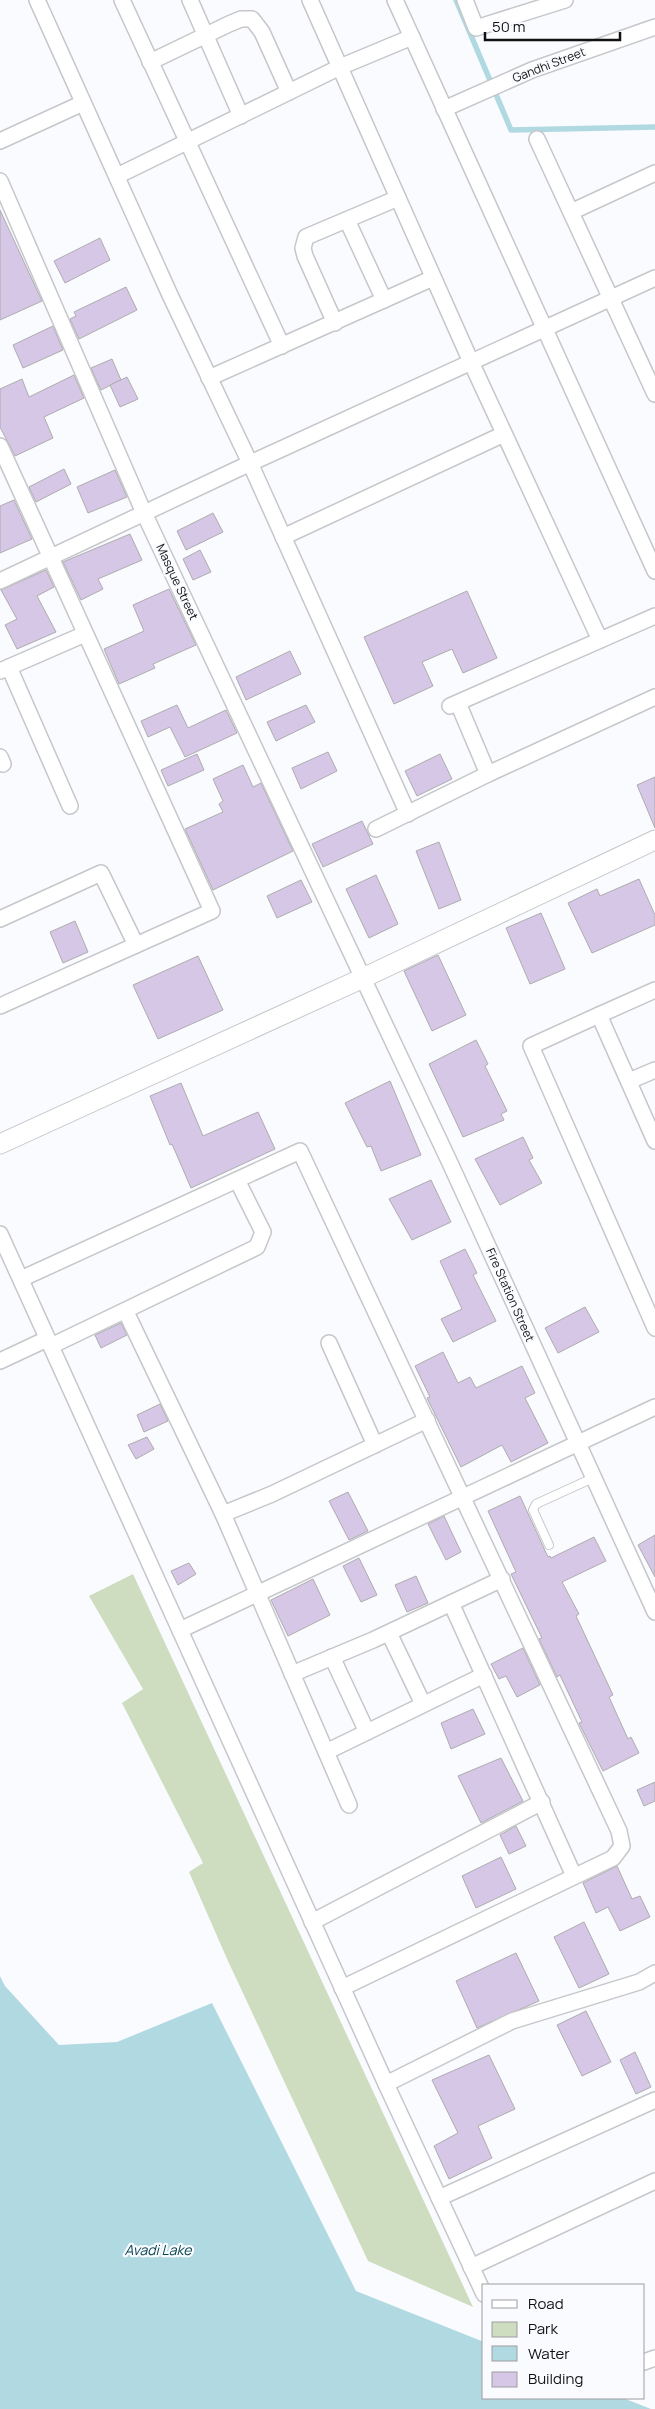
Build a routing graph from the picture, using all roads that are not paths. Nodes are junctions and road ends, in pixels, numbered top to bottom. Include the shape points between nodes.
1 (37, 0) edge
2 (122, 0) edge
3 (190, 0) edge
4 (310, 0) edge
5 (395, 0) edge
6 (465, 0) edge
7 (565, 0) edge
8 (655, 27) edge
9 (206, 36) junction
10 (412, 37) junction
11 (150, 62) junction
12 (340, 67) junction
13 (289, 92) junction
14 (83, 103) junction
15 (444, 109) junction
16 (241, 116) junction
17 (537, 139) dead end
18 (0, 141) edge
19 (188, 142) junction
20 (655, 173) edge
21 (117, 176) junction
22 (0, 182) edge
23 (398, 198) junction
24 (571, 212) junction
25 (347, 220) junction
26 (433, 278) junction
27 (655, 278) edge
28 (610, 298) junction
29 (384, 300) junction
30 (335, 323) junction
31 (544, 329) junction
32 (282, 346) junction
33 (471, 362) junction
34 (649, 368) edge
35 (209, 378) junction
36 (655, 394) edge
37 (504, 434) junction
38 (0, 446) edge
39 (250, 463) junction
40 (5, 469) edge
41 (144, 513) junction
42 (283, 537) junction
43 (51, 557) junction
44 (655, 572) edge
45 (0, 581) edge
46 (655, 616) edge
47 (85, 634) junction
48 (600, 640) junction
49 (4, 669) edge
50 (655, 697) edge
51 (488, 774) junction
52 (70, 806) dead end
53 (408, 814) junction
54 (376, 829) dead end
55 (655, 840) edge
56 (0, 919) edge
57 (136, 945) junction
58 (363, 978) junction
59 (655, 990) edge
60 (0, 1006) edge
61 (599, 1014) junction
62 (655, 1070) edge
63 (629, 1081) junction
64 (655, 1141) edge
65 (0, 1144) edge
66 (237, 1180) junction
67 (0, 1234) edge
68 (20, 1279) junction
69 (126, 1312) junction
70 (654, 1321) edge
71 (49, 1342) junction
72 (329, 1343) dead end
73 (0, 1361) edge
74 (655, 1407) edge
75 (427, 1420) junction
76 (577, 1444) junction
77 (375, 1445) junction
78 (593, 1478) junction
79 (464, 1498) junction
80 (223, 1514) junction
81 (549, 1545) dead end
82 (502, 1579) junction
83 (257, 1594) junction
84 (451, 1603) junction
85 (655, 1612) edge
86 (180, 1630) junction
87 (389, 1632) junction
88 (332, 1657) junction
89 (292, 1674) junction
90 (484, 1675) junction
91 (423, 1704) junction
92 (367, 1732) junction
93 (326, 1752) junction
94 (542, 1802) junction
95 (349, 1806) dead end
96 (574, 1876) junction
97 (312, 1922) junction
98 (655, 1973) edge
99 (342, 1988) junction
100 (386, 2084) junction
101 (655, 2100) edge
102 (655, 2181) edge
103 (438, 2198) junction
104 (471, 2267) junction
105 (482, 2290) edge

1 - 14 street
2 - 11 street
3 - 9 street
4 - 12 street
5 - 10 street
6 - 7 street via 476,28
8 - 15 street, Gandhi Street via 532,70
9 - 11 street
9 - 13 street via 242,19 252,19 262,32
9 - 16 street
10 - 12 street
10 - 15 street
11 - 19 street
12 - 13 street
12 - 23 street
13 - 16 street
14 - 18 street
14 - 21 street
15 - 31 street
16 - 19 street
17 - 24 street
19 - 21 street
19 - 32 street
20 - 24 street
21 - 35 street
22 - 41 street, Masque Street
23 - 25 street
23 - 26 street
24 - 28 street
25 - 29 street
25 - 30 street via 306,238 303,248
26 - 29 street
26 - 33 street
27 - 28 street
28 - 31 street
28 - 34 street
29 - 30 street
30 - 32 street
31 - 33 street
31 - 44 street
32 - 35 street
33 - 37 street
33 - 39 street
34 - 36 street
35 - 39 street
37 - 42 street
37 - 48 street
38 - 40 street
39 - 41 street
39 - 42 street
40 - 43 street
41 - 43 street
41 - 58 street, Masque Street
42 - 53 street
43 - 45 street
43 - 47 street
46 - 48 street
47 - 49 street
47 - 57 street via 212,911
48 - 51 street via 454,705
49 - 52 street
50 - 51 street
51 - 53 street
53 - 54 street
55 - 58 street
56 - 57 street via 101,873
57 - 60 street
58 - 65 street
58 - 76 street, Fire Station Street
59 - 61 street
61 - 63 street
61 - 70 street via 531,1046
62 - 63 street
63 - 64 street
66 - 68 street
66 - 69 street via 263,1232 258,1247
66 - 75 street via 300,1151
67 - 68 street
68 - 71 street
69 - 71 street
69 - 80 street
71 - 73 street
71 - 86 street
72 - 77 street
74 - 76 street
75 - 77 street
75 - 79 street
76 - 78 street, Fire Station Street
76 - 79 street
77 - 80 street
78 - 81 lane via 536,1504 533,1510
78 - 85 street, Fire Station Street
79 - 82 street
79 - 83 street
80 - 83 street
82 - 84 street
82 - 96 street via 619,1831 622,1846 613,1858
83 - 86 street
83 - 89 street
84 - 87 street
84 - 90 street
86 - 97 street
87 - 88 street
87 - 91 street
88 - 89 street
88 - 92 street
89 - 93 street
90 - 91 street
90 - 94 street
91 - 92 street
92 - 93 street
93 - 95 street
94 - 96 street
94 - 97 street
96 - 99 street
97 - 99 street
98 - 100 street via 639,1982 512,2021
99 - 100 street
100 - 103 street
101 - 103 street
102 - 104 street
103 - 104 street
104 - 105 street

